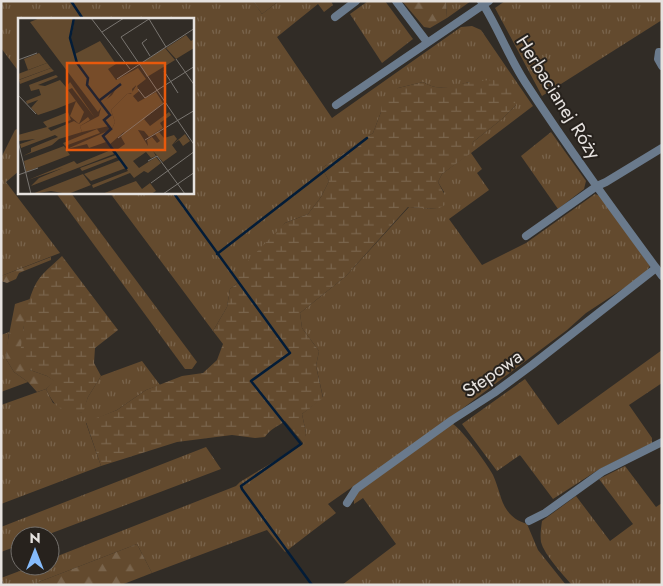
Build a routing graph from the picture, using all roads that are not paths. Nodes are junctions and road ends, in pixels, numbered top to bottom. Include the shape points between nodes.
1 (356, 1) edge
2 (396, 1) edge
3 (484, 3) edge
4 (335, 17) dead end
5 (427, 42) junction
6 (659, 52) dead end
7 (662, 66) edge
8 (336, 105) dead end
9 (662, 148) edge
10 (597, 186) junction
11 (526, 236) dead end
12 (656, 268) junction
13 (662, 276) edge
14 (662, 442) edge
15 (346, 503) dead end
16 (529, 522) dead end

1 - 4 street
2 - 5 street
3 - 5 street, Herbacianej Róży
3 - 10 street, Herbacianej Róży via 524,80
5 - 8 street, Herbacianej Róży
6 - 7 street
9 - 10 street
10 - 11 street
10 - 12 street, Herbacianej Róży
12 - 13 street, Herbacianej Róży
12 - 15 street, Stepowa via 494,393 356,489
14 - 16 street via 602,472

